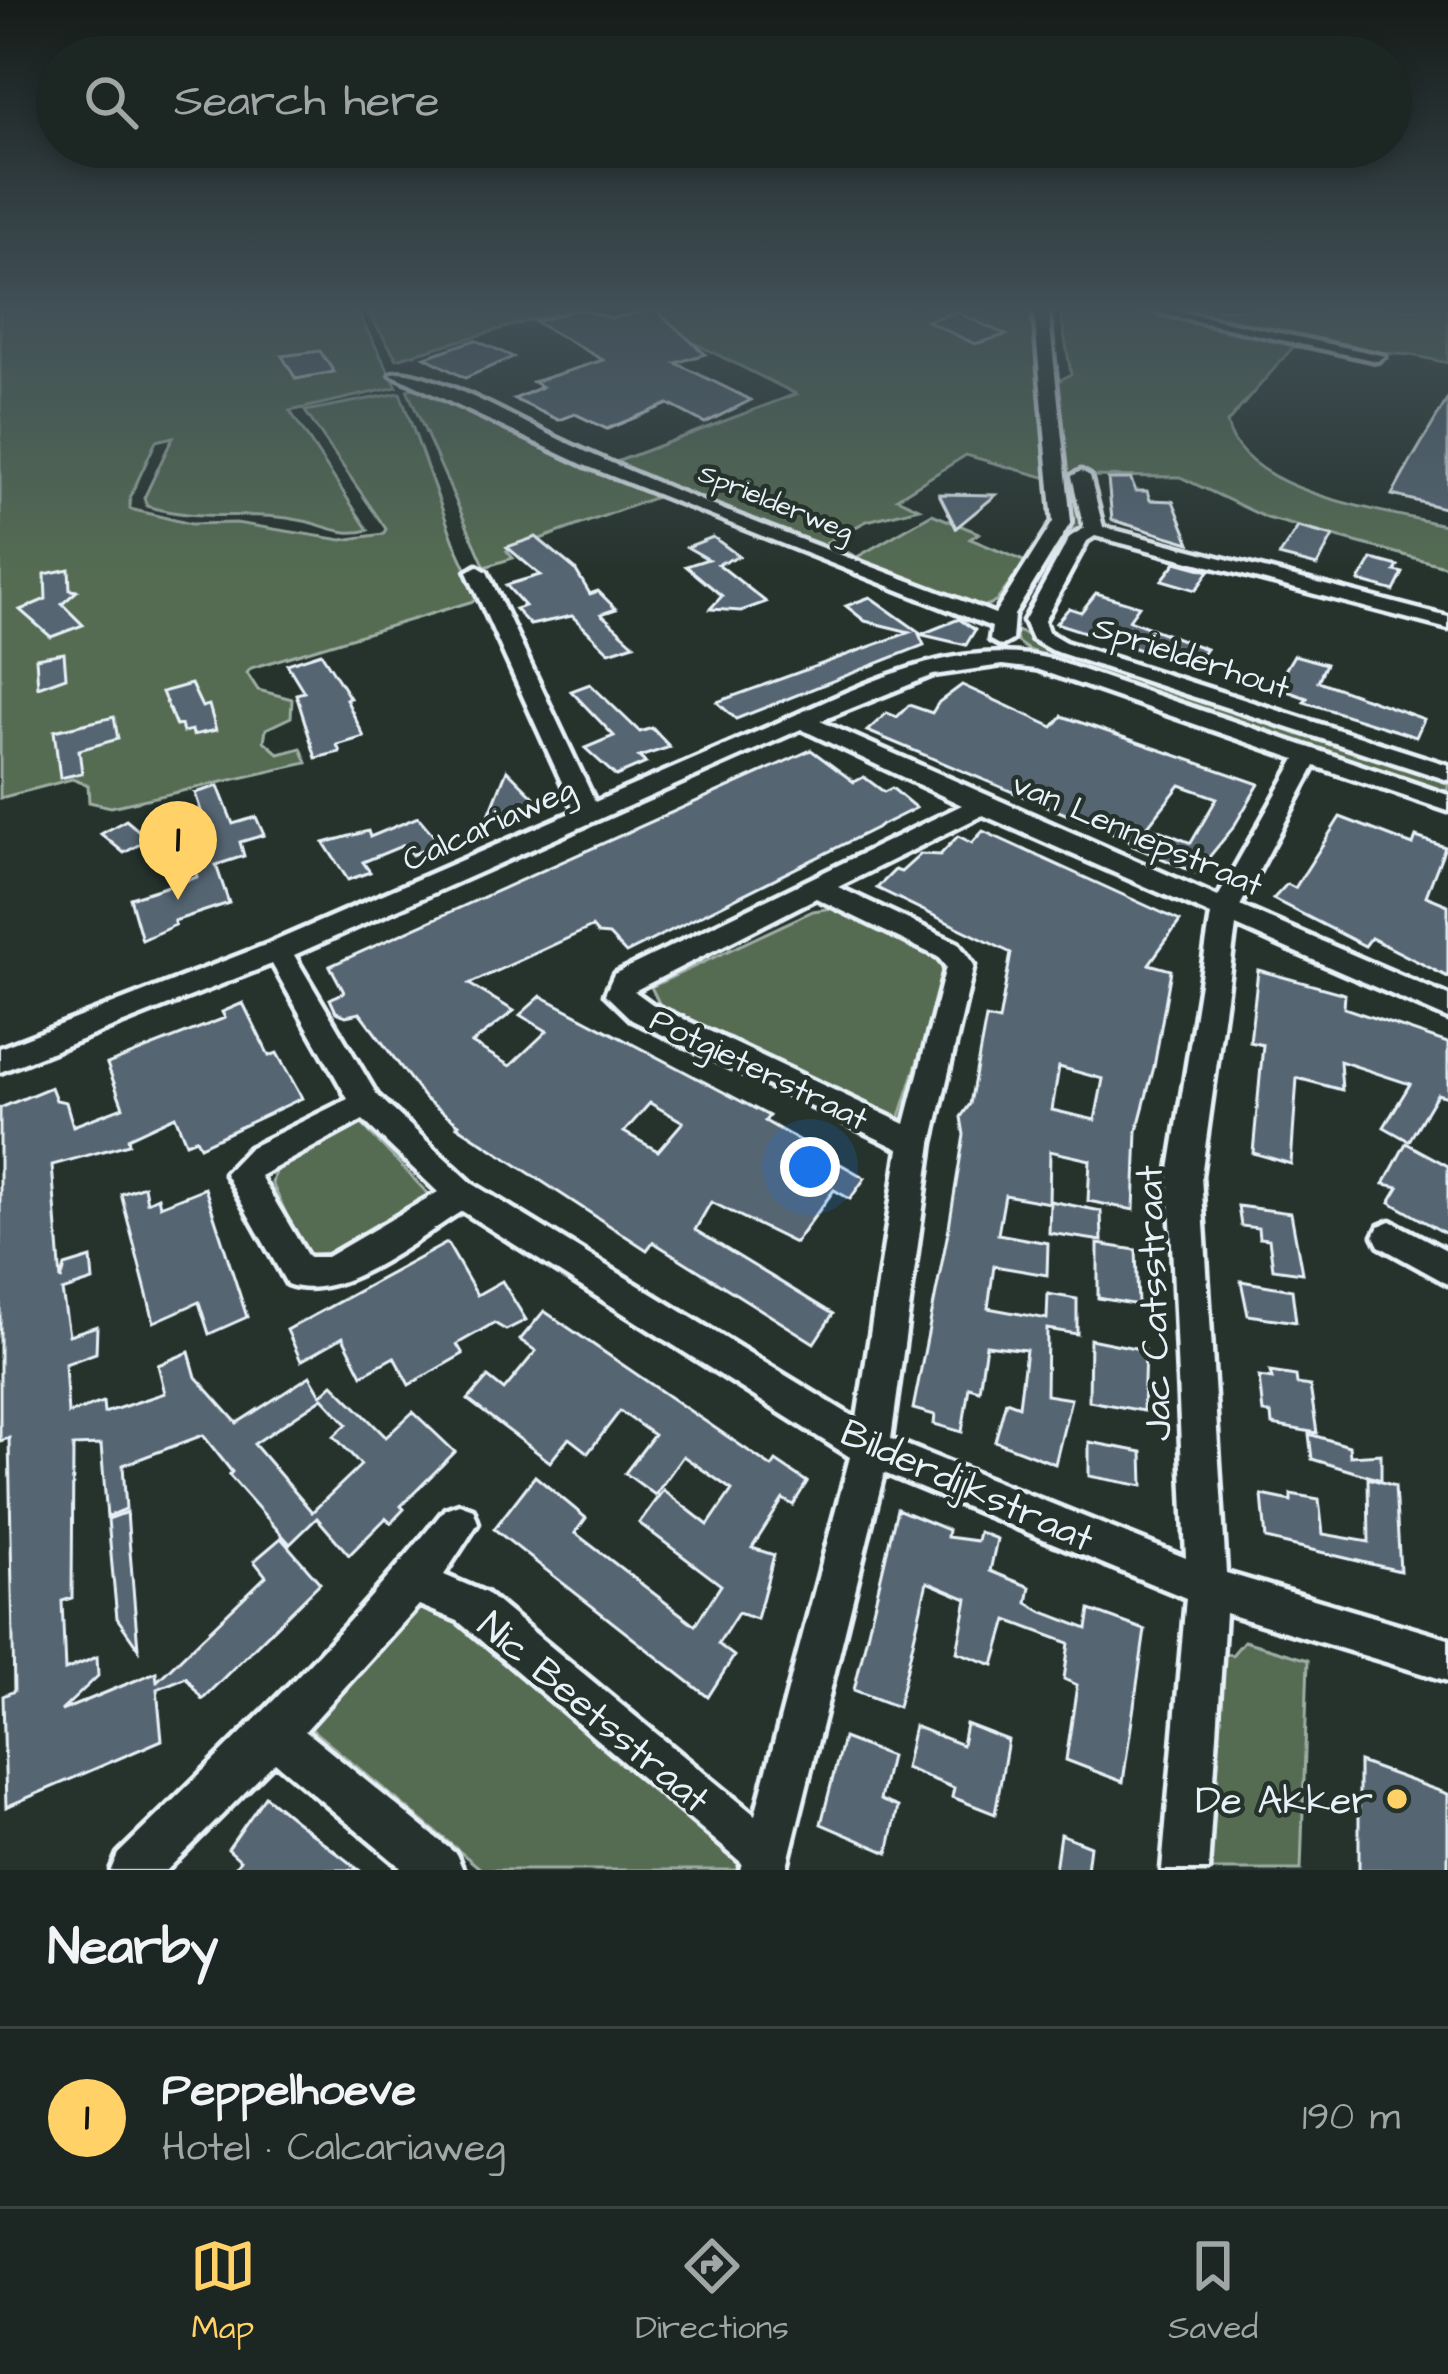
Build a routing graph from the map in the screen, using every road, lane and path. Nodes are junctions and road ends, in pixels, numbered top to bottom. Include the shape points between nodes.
1 (456, 396) edge
2 (1050, 396) edge
3 (1081, 476) dead end
4 (1076, 533) junction
5 (477, 572) dead end
6 (1000, 623) junction
7 (1448, 623) edge
8 (1003, 657) junction
9 (802, 721) junction
10 (1309, 756) junction
11 (1448, 773) edge
12 (1448, 802) edge
13 (982, 806) junction
14 (589, 815) junction
15 (820, 889) junction
16 (1225, 909) junction
17 (278, 951) junction
18 (1448, 1008) edge
19 (0, 1060) edge
20 (366, 1104) junction
21 (916, 1143) junction
22 (462, 1194) junction
23 (1391, 1236) dead end
24 (1448, 1269) edge
25 (871, 1450) junction
26 (459, 1523) dead end
27 (415, 1583) junction
28 (1207, 1587) junction
29 (1448, 1660) edge
30 (273, 1733) junction
31 (765, 1862) edge
32 (134, 1870) edge
33 (440, 1870) edge
34 (1185, 1870) edge

1 - 6 street, Sprielderweg via 590,461
2 - 4 street via 1062,512
3 - 4 street
4 - 6 street
4 - 7 street
4 - 11 street, Sprielderhout via 1034,621 1046,641
5 - 14 street
6 - 8 street
8 - 9 street, Calcariaweg via 923,670
8 - 10 street
9 - 13 street, van Lennepstraat
9 - 14 street, Calcariaweg
10 - 12 street
10 - 16 street, Jac Catsstraat
13 - 15 street, Potgieterstraat
13 - 16 street, van Lennepstraat
14 - 17 street, Calcariaweg
15 - 21 street, Potgieterstraat via 948,950 960,965
15 - 21 street, Potgieterstraat via 625,981 619,994
16 - 18 street, van Lennepstraat
16 - 28 street, Jac Catsstraat via 1185,1176
17 - 19 street, Calcariaweg
17 - 20 street, Bilderdijkstraat
20 - 22 street, Bilderdijkstraat
20 - 22 street via 241,1173 299,1273 332,1272
21 - 25 street, Potgieterstraat
22 - 25 street, Bilderdijkstraat
23 - 24 street
25 - 28 street, Bilderdijkstraat
25 - 31 street, Nic Beetsstraat
26 - 27 street
27 - 30 street
27 - 31 street, Nic Beetsstraat via 472,1607
28 - 29 street, Bilderdijkstraat
28 - 34 street, Jac Catsstraat
30 - 32 street
30 - 33 street

